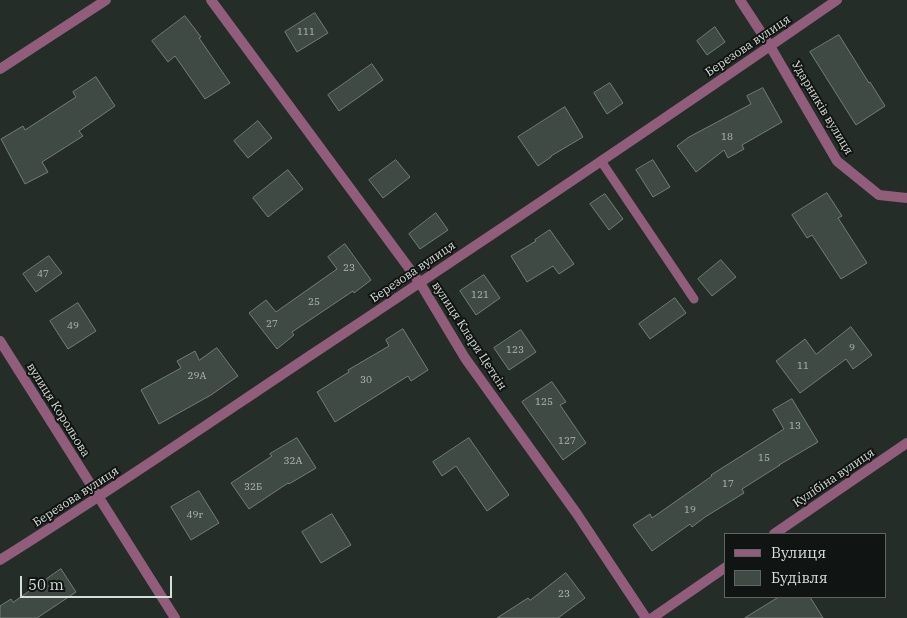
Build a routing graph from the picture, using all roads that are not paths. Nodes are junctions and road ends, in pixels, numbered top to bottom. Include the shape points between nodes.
1 (106, 0) edge
2 (211, 0) edge
3 (740, 0) edge
4 (837, 0) edge
5 (770, 46) junction
6 (0, 69) edge
7 (601, 161) junction
8 (907, 198) edge
9 (420, 283) junction
10 (694, 299) dead end
11 (0, 341) edge
12 (907, 443) edge
13 (98, 497) junction
14 (775, 533) edge
15 (0, 560) edge
16 (724, 569) edge
17 (175, 618) edge
18 (646, 618) edge
19 (652, 618) edge

1 - 6 street
2 - 9 street, вулиця Клари Цеткін
3 - 5 street, Ударників вулиця
4 - 5 street, Березова вулиця
5 - 7 street, Березова вулиця
5 - 8 street, Ударників вулиця via 837,161 879,195
7 - 9 street, Березова вулиця
7 - 10 lane
9 - 13 street, Березова вулиця
9 - 18 street, вулиця Клари Цеткін via 466,358
11 - 13 street, вулиця Корольова
12 - 14 street, Кулібіна вулиця
13 - 15 street, Березова вулиця
13 - 17 street, вулиця Корольова
16 - 19 street

